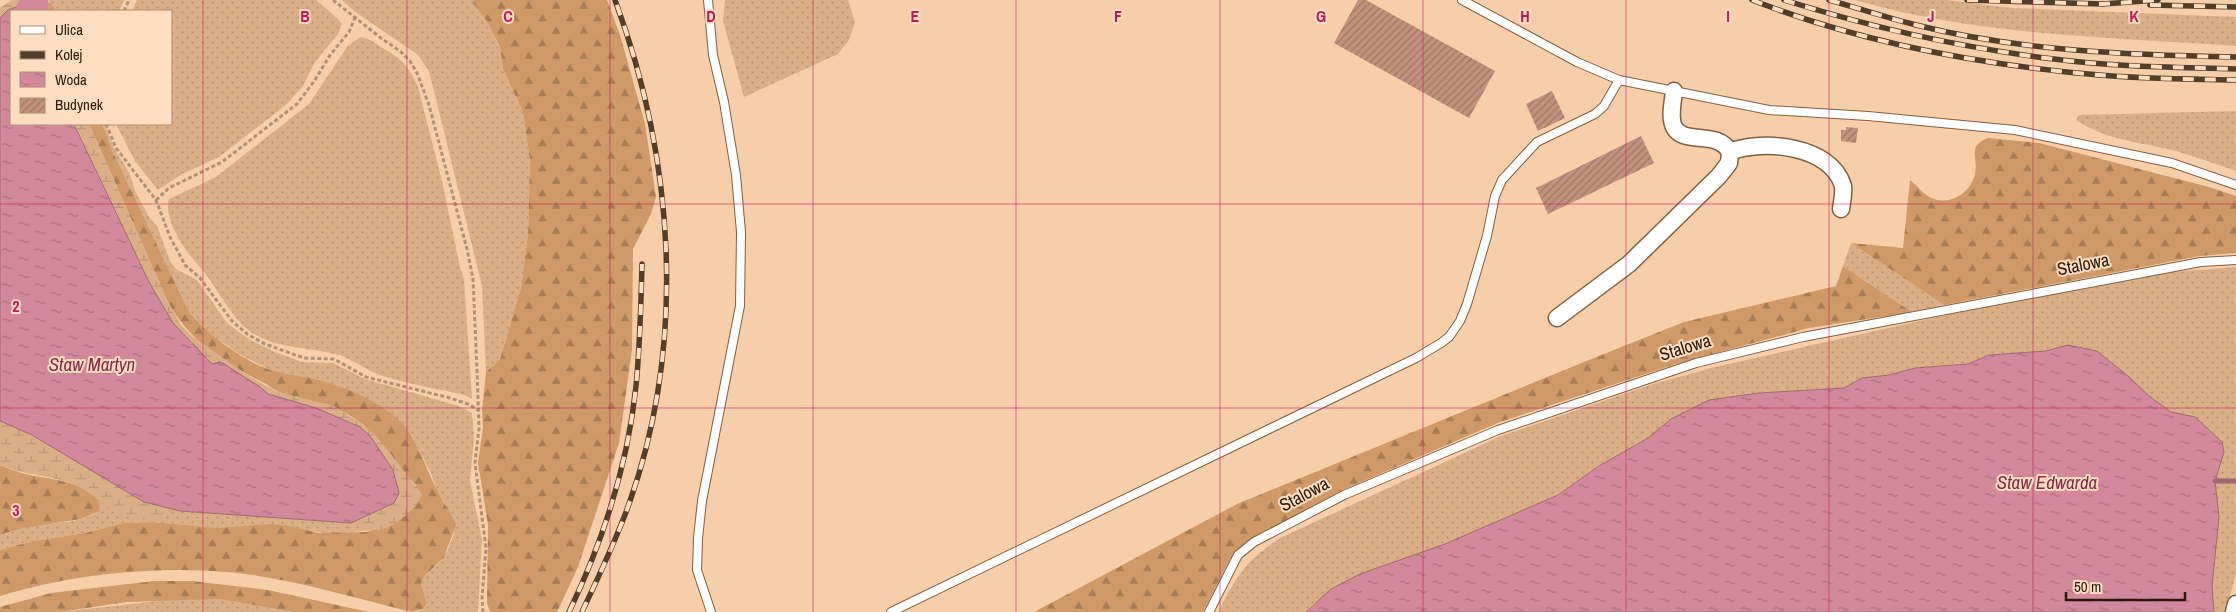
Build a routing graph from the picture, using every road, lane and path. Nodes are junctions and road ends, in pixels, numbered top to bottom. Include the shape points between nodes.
1 (333, 0) edge
2 (708, 0) edge
3 (1462, 0) edge
4 (355, 18) junction
5 (1619, 80) junction
6 (1674, 91) junction
7 (106, 125) edge
8 (1730, 152) junction
9 (2236, 185) edge
10 (156, 200) junction
11 (1841, 209) dead end
12 (2236, 260) edge
13 (1557, 318) dead end
14 (478, 410) junction
15 (2236, 604) edge
16 (483, 612) edge
17 (711, 612) edge
18 (891, 612) edge
19 (1209, 612) edge
20 (2234, 612) edge

1 - 4 path
2 - 17 lane via 714,55 736,175 741,232 740,306 702,501 698,538 697,570
3 - 5 lane via 1577,62
4 - 10 path via 349,32 297,104 222,162 170,188
4 - 14 path via 410,61 429,105 473,279
5 - 6 lane
5 - 18 lane via 1604,106 1595,114 1538,142 1502,180 1467,304 1455,329 1441,343
6 - 8 street via 1672,112 1677,130 1686,136 1716,140
6 - 9 lane via 1769,110 2015,130 2172,163
7 - 10 path via 116,148
8 - 11 street via 1762,146 1800,150 1816,156 1834,171 1842,184
8 - 13 street via 1725,170 1629,264
10 - 14 path via 185,265 247,334 304,358 334,359 366,376 450,398
12 - 19 lane, Stalowa via 2201,262 1803,337 1696,363 1498,430 1344,495 1254,542 1238,555
14 - 16 path via 475,463 486,548
15 - 20 street

